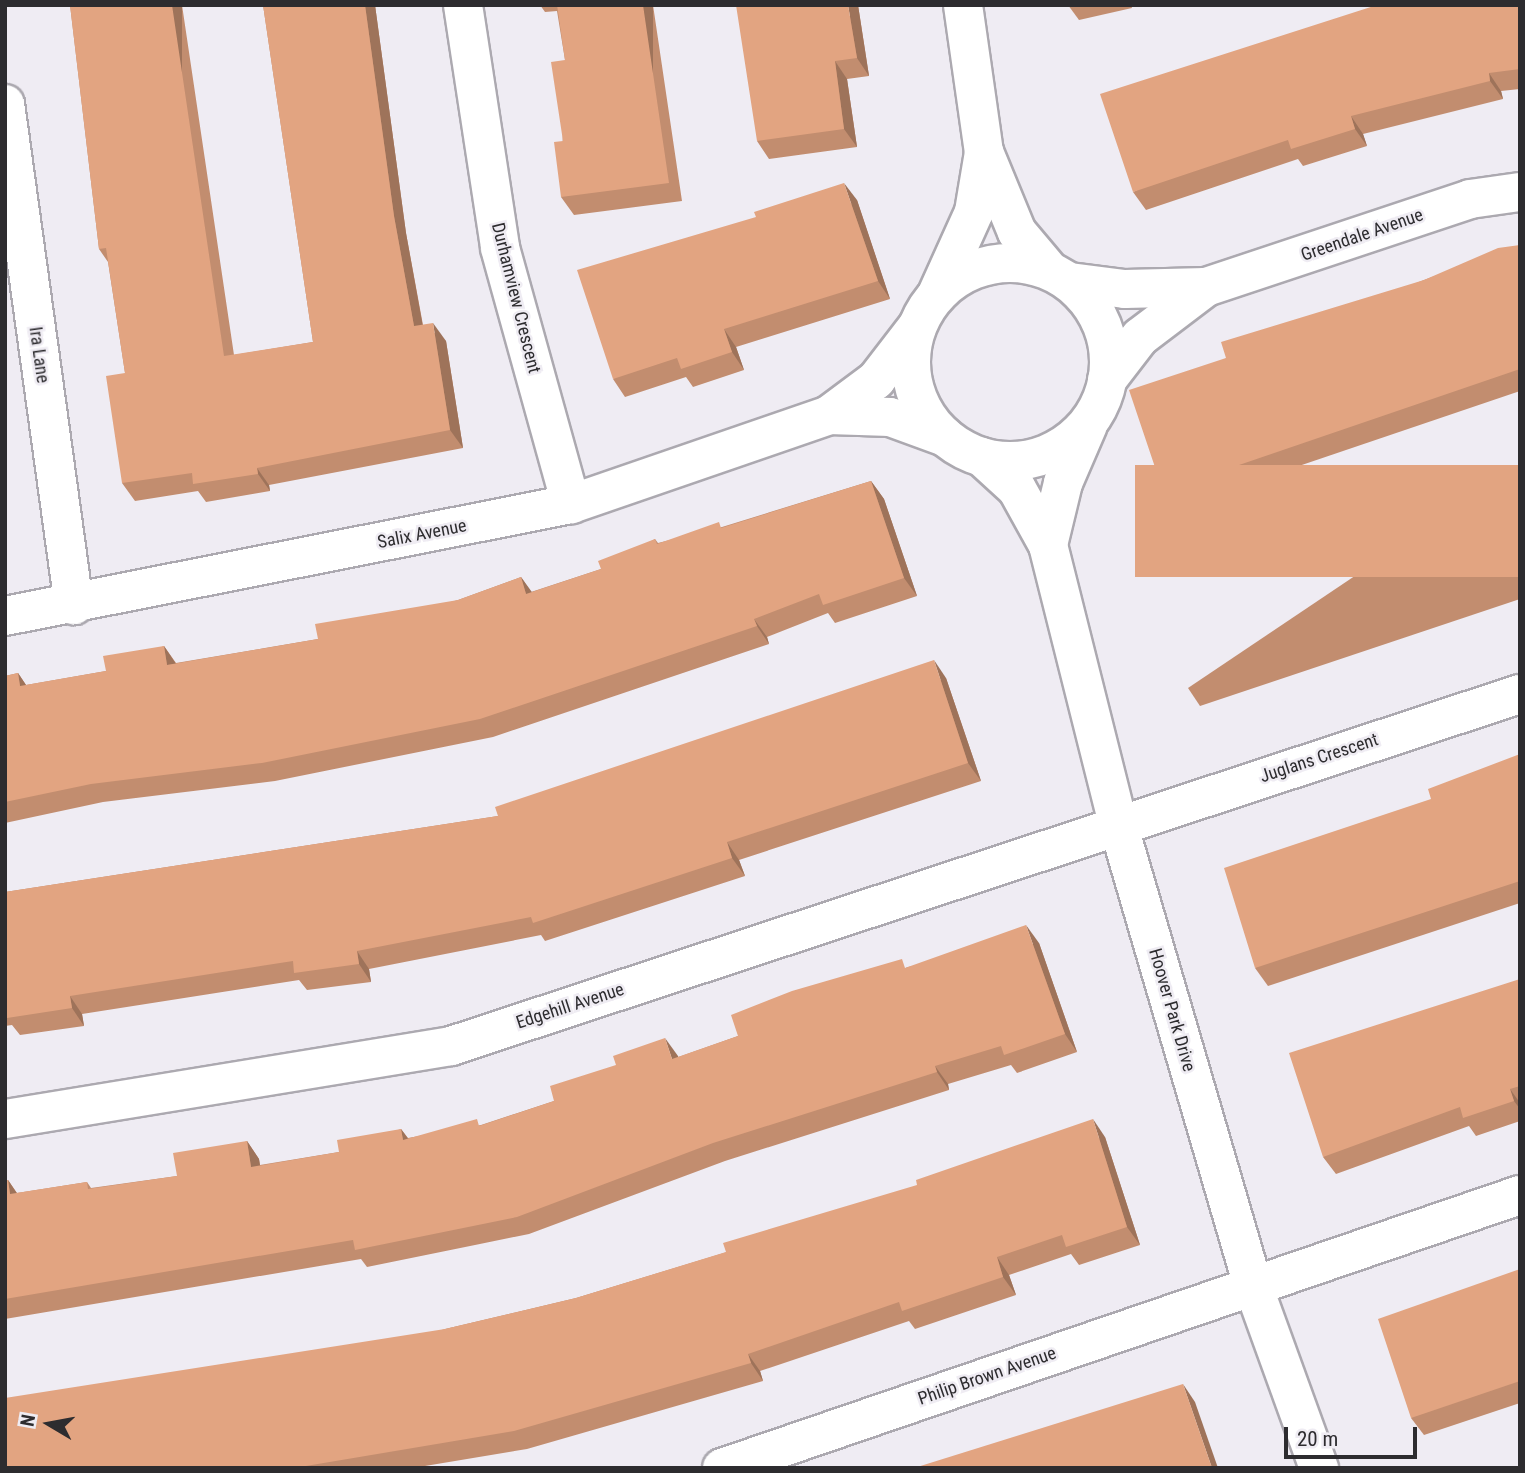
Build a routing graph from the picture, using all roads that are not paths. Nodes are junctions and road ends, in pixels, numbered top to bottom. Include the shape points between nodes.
1 (463, 5) edge
2 (963, 5) edge
3 (5, 104) edge
4 (984, 152) junction
5 (1520, 192) edge
6 (1059, 276) junction
7 (1206, 287) junction
8 (937, 294) junction
9 (917, 327) junction
10 (1107, 380) junction
11 (830, 415) junction
12 (1092, 417) junction
13 (945, 437) junction
14 (982, 457) junction
15 (570, 504) junction
16 (1048, 545) junction
17 (74, 605) junction
18 (5, 616) edge
19 (1520, 694) edge
20 (1118, 824) junction
21 (5, 1119) edge
22 (1520, 1195) edge
23 (1252, 1283) junction
24 (722, 1468) edge
25 (1319, 1468) edge

1 - 15 street, Durhamview Crescent via 500,248
2 - 4 street
3 - 17 street, Ira Lane
4 - 6 street via 1017,232
4 - 8 street via 974,212
5 - 7 street, Greendale Avenue via 1470,199
6 - 7 street, Greendale Avenue via 1125,289
6 - 8 street via 1002,262 978,267
6 - 10 street via 1102,326
7 - 10 street, Greendale Avenue via 1140,337
8 - 9 street
9 - 11 street, Salix Avenue via 876,380
9 - 13 street via 912,374 918,398
10 - 12 street
11 - 13 street, Salix Avenue via 890,417
11 - 15 street, Salix Avenue
12 - 14 street via 1043,455
12 - 16 street, Hoover Park Drive via 1063,483
13 - 14 street
14 - 16 street, Hoover Park Drive via 1017,489
15 - 17 street, Salix Avenue
16 - 20 street, Hoover Park Drive
17 - 18 street, Salix Avenue
19 - 20 street, Juglans Crescent
20 - 21 street, Edgehill Avenue via 451,1046
20 - 23 street, Hoover Park Drive
22 - 23 street
23 - 24 street, Philip Brown Avenue
23 - 25 street, Hoover Park Drive

